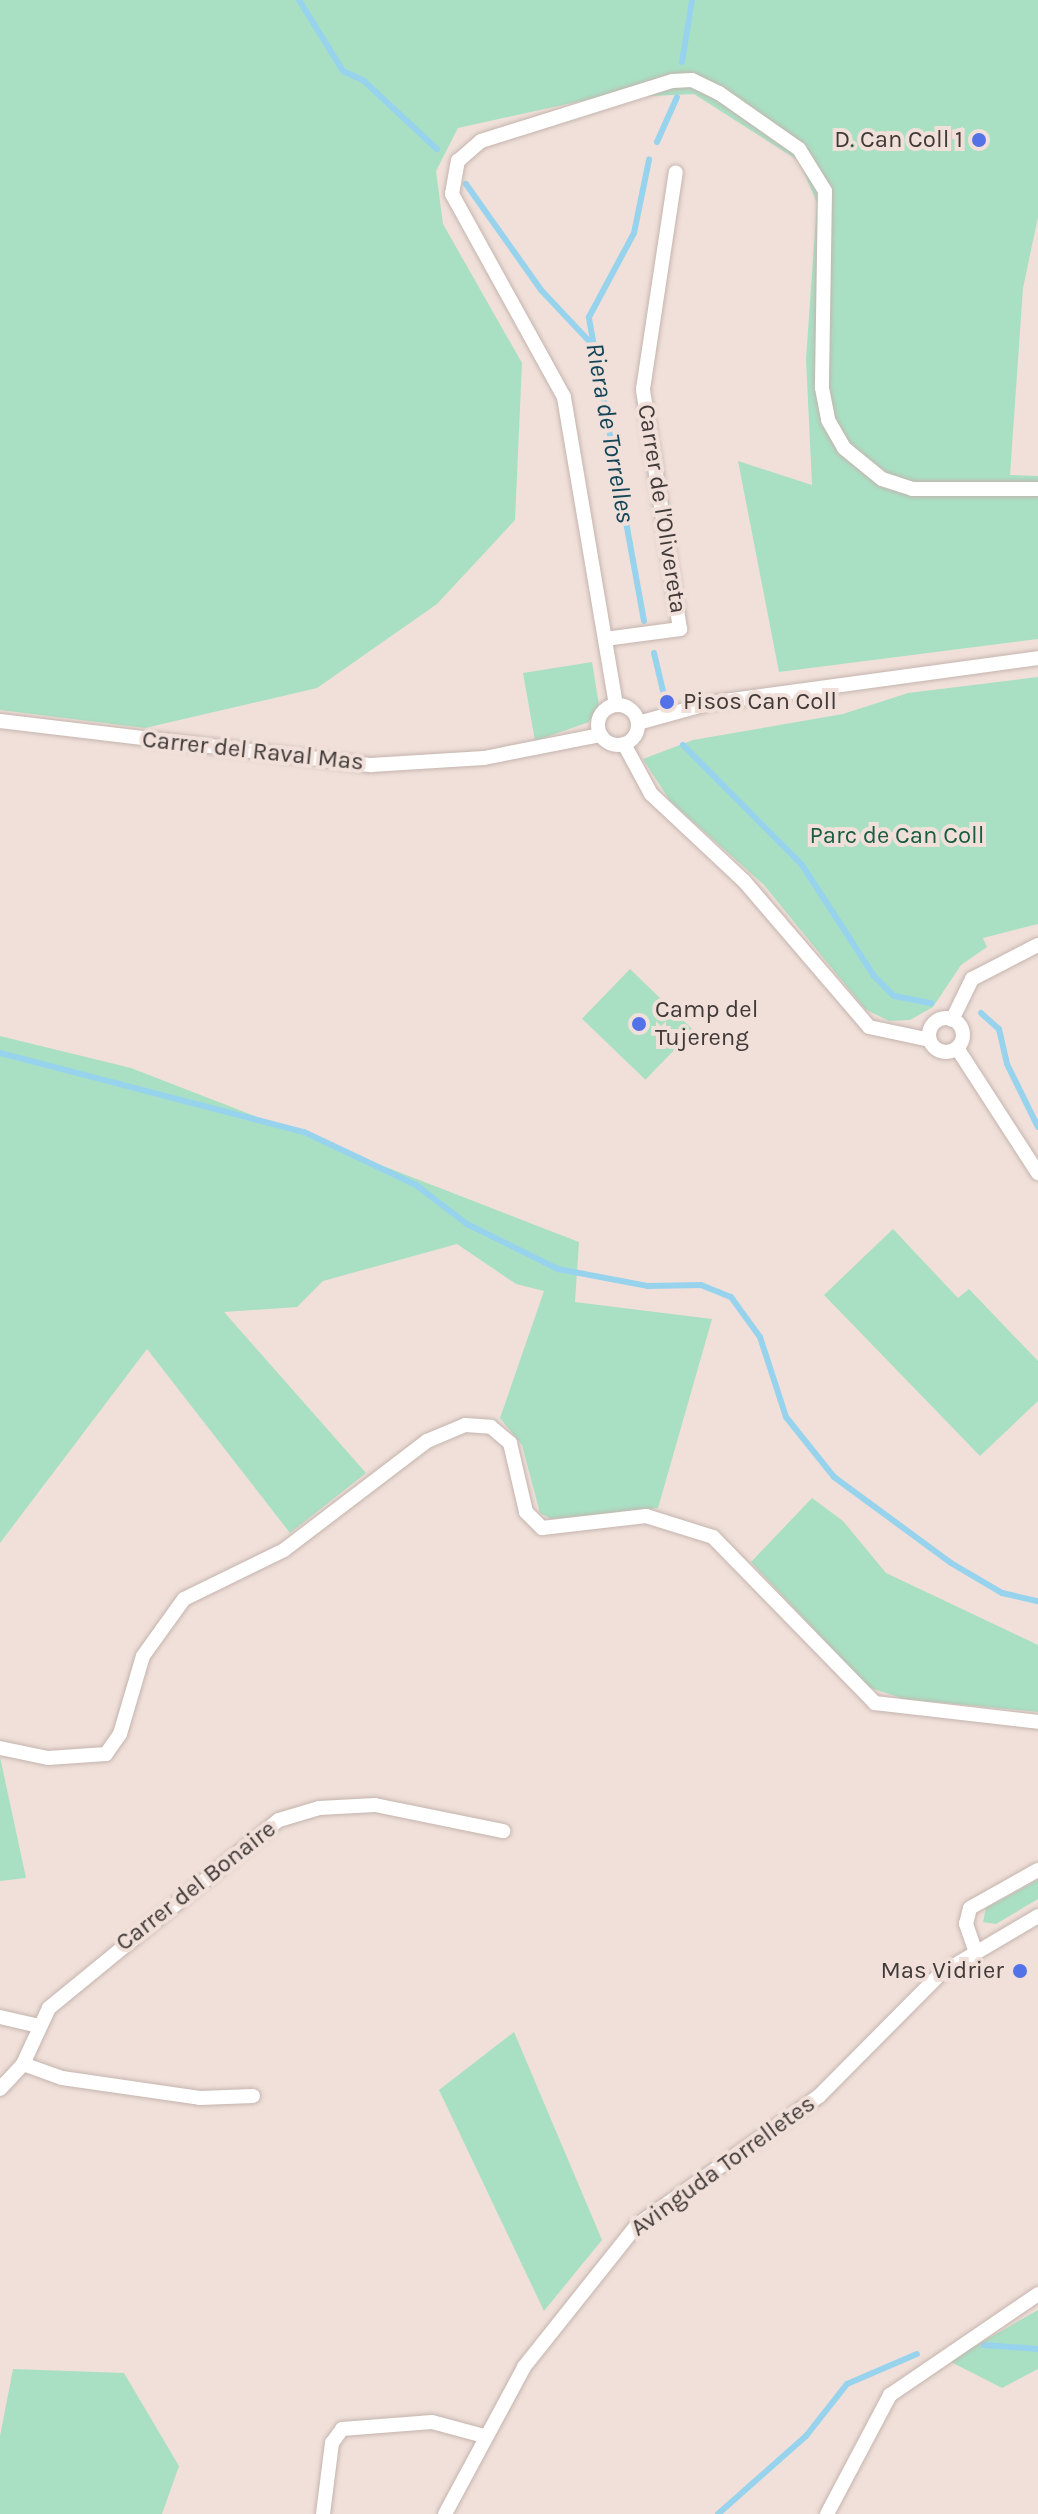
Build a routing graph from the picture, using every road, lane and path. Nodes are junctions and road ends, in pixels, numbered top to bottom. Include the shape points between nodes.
1 (676, 172) dead end
2 (1038, 489) edge
3 (605, 639) junction
4 (1038, 658) edge
5 (616, 705) junction
6 (0, 721) edge
7 (638, 723) junction
8 (600, 735) junction
9 (624, 744) junction
10 (1038, 945) edge
11 (952, 1020) junction
12 (930, 1040) junction
13 (957, 1048) junction
14 (1038, 1173) edge
15 (1038, 1722) edge
16 (0, 1748) edge
17 (503, 1831) dead end
18 (1038, 1870) edge
19 (1038, 1916) edge
20 (975, 1950) junction
21 (0, 2017) edge
22 (35, 2025) junction
23 (23, 2064) junction
24 (0, 2089) edge
25 (253, 2096) dead end
26 (1037, 2289) edge
27 (484, 2436) junction
28 (323, 2514) edge
29 (445, 2514) edge
30 (827, 2514) edge

1 - 3 street, Carrer de l'Olivereta via 643,389 680,629
2 - 3 street via 902,487 865,468 835,435 822,388 827,202 817,172 792,143 709,87 684,79 490,137 458,161 452,194 564,397
3 - 5 street
4 - 7 street via 710,703
5 - 7 street via 629,708
5 - 8 street via 600,715
6 - 8 street, Carrer del Raval Mas via 371,765 484,758
7 - 9 street
8 - 9 street
9 - 12 street via 651,794 744,881 857,1016 883,1035
10 - 11 street via 972,979
11 - 12 street via 933,1025
11 - 13 street via 963,1035
12 - 13 street via 941,1052
13 - 14 street
15 - 16 street via 875,1703 713,1537 646,1516 542,1528 526,1512 510,1443 491,1427 465,1425 427,1441 284,1550 184,1599 143,1656 120,1734 106,1754 48,1758
17 - 22 street, Carrer del Bonaire via 385,1806 341,1805 286,1817 93,1967
18 - 20 street via 970,1908 966,1924
19 - 20 street, Avinguda Torrelletes
20 - 27 street, Avinguda Torrelletes via 921,1990 819,2096 636,2226 556,2321
21 - 22 street
22 - 23 street, Carrer del Bonaire
23 - 24 street, Carrer del Bonaire
23 - 25 street via 62,2078 200,2098
26 - 30 street via 890,2395
27 - 28 street via 432,2422 342,2429 332,2443
27 - 29 street, Avinguda Torrelletes

